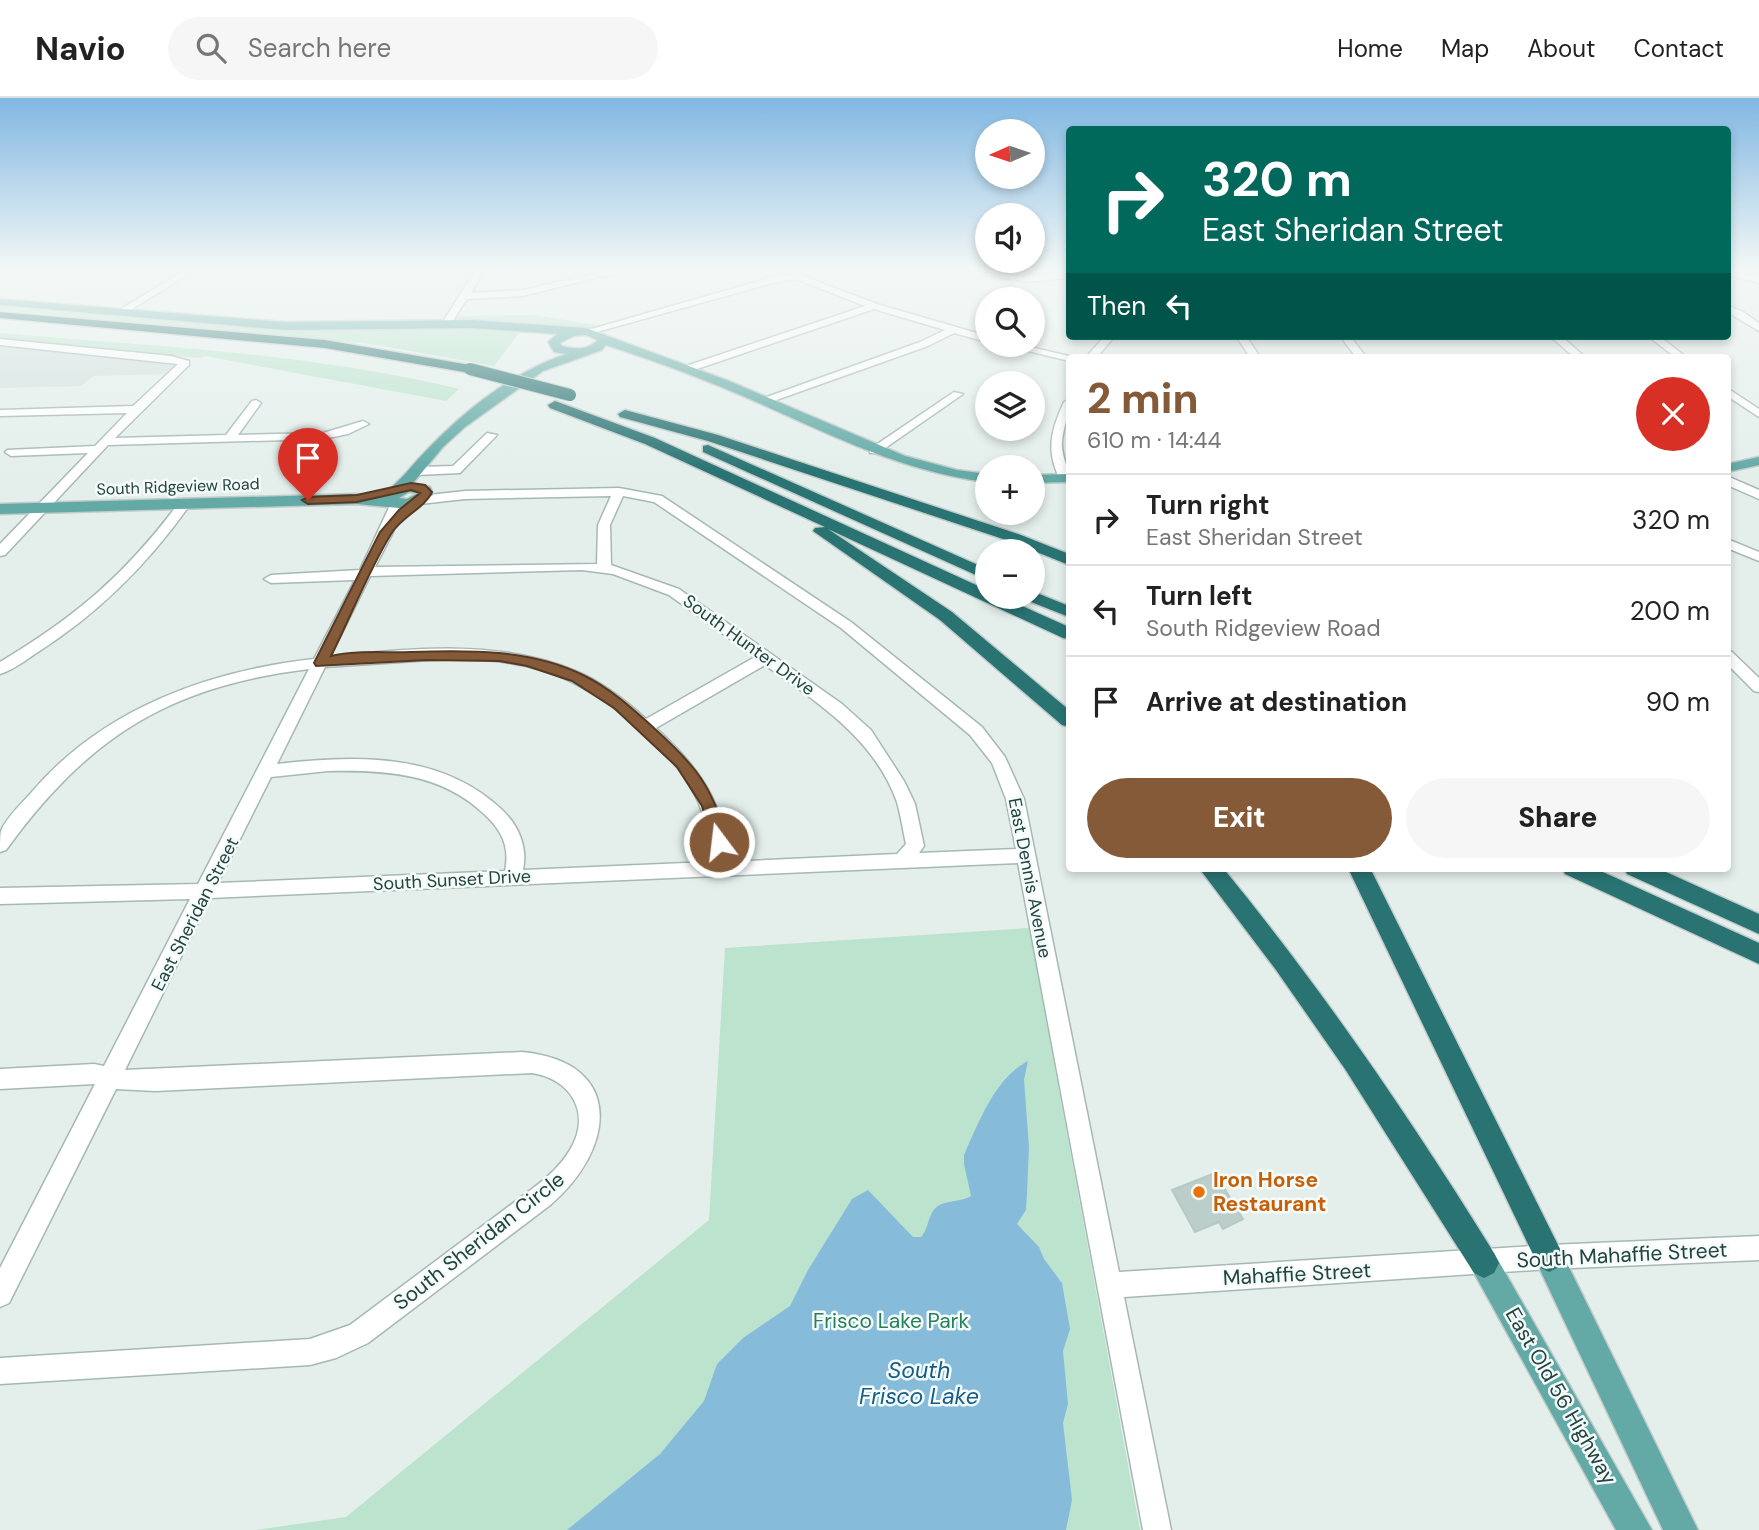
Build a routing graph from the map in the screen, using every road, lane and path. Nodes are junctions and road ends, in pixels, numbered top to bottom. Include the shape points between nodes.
1 (139, 338) edge
2 (253, 338) edge
3 (543, 338) edge
4 (560, 338) edge
5 (774, 338) edge
6 (937, 338) edge
7 (604, 339) joint
8 (1106, 340) edge
9 (1348, 340) edge
10 (1560, 340) edge
11 (1658, 340) edge
12 (0, 342) edge
13 (555, 345) junction
14 (584, 352) junction
15 (643, 352) junction
16 (1045, 353) edge
17 (1094, 354) edge
18 (1359, 354) edge
19 (1576, 354) edge
20 (1677, 354) edge
21 (1066, 357) edge
22 (539, 368) junction
23 (690, 368) junction
24 (466, 374) junction
25 (958, 394) dead end
26 (1731, 394) edge
27 (575, 397) dead end
28 (765, 401) junction
29 (256, 403) dead end
30 (136, 409) junction
31 (0, 413) edge
32 (1759, 414) edge
33 (363, 424) dead end
34 (1063, 430) edge
35 (491, 435) dead end
36 (229, 439) junction
37 (102, 445) junction
38 (874, 451) junction
39 (11, 452) dead end
40 (1731, 459) edge
41 (1759, 461) edge
42 (1731, 467) edge
43 (417, 471) junction
44 (975, 476) edge
45 (1066, 476) edge
46 (1066, 478) edge
47 (1045, 479) edge
48 (1731, 481) edge
49 (759, 491) junction
50 (619, 492) junction
51 (420, 495) junction
52 (1759, 495) edge
53 (396, 497) junction
54 (185, 503) junction
55 (43, 507) junction
56 (0, 509) edge
57 (386, 532) junction
58 (1016, 539) edge
59 (1731, 545) edge
60 (1045, 550) edge
61 (0, 552) edge
62 (1759, 557) edge
63 (1066, 559) edge
64 (604, 568) junction
65 (975, 570) edge
66 (366, 573) junction
67 (271, 579) dead end
68 (975, 590) edge
69 (1045, 602) edge
70 (1016, 609) edge
71 (1066, 611) edge
72 (1066, 633) edge
73 (766, 657) junction
74 (1731, 659) edge
75 (321, 663) junction
76 (0, 669) edge
77 (1759, 687) edge
78 (1066, 717) edge
79 (645, 727) junction
80 (267, 771) junction
81 (0, 845) edge
82 (1027, 856) junction
83 (903, 860) junction
84 (718, 868) junction
85 (1213, 872) edge
86 (1361, 872) edge
87 (1582, 872) edge
88 (1644, 872) edge
89 (512, 877) junction
90 (206, 891) junction
91 (0, 896) edge
92 (1759, 924) edge
93 (1759, 954) edge
94 (112, 1077) junction
95 (0, 1079) edge
96 (1759, 1248) edge
97 (1549, 1258) junction
98 (1484, 1263) junction
99 (1109, 1285) junction
100 (0, 1294) edge
101 (0, 1371) edge
102 (1157, 1530) edge
103 (1635, 1530) edge
104 (1681, 1530) edge

1 - 24 highway
2 - 24 highway via 325,344
3 - 13 main road
4 - 13 main road
5 - 23 street
6 - 28 street
7 - 14 main road
7 - 15 main road
8 - 17 street
9 - 18 street
10 - 19 street
11 - 20 street
12 - 30 street via 185,363
13 - 14 main road via 563,351
13 - 22 main road, East Sheridan Street
14 - 15 main road
14 - 22 main road, East Sheridan Street
15 - 23 main road
16 - 21 street
22 - 43 main road, East Sheridan Street via 447,434
23 - 28 main road
24 - 27 highway, bridge
24 - 49 highway via 639,436
25 - 38 street
26 - 32 street
28 - 38 main road
29 - 36 street
30 - 31 street
30 - 37 street
33 - 36 street via 323,436
34 - 45 street via 1054,449
35 - 43 street via 456,470
36 - 37 street
37 - 39 street
37 - 55 street
38 - 44 main road via 923,468
40 - 41 main road
41 - 42 main road
43 - 51 main road
43 - 53 main road, East Sheridan Street
46 - 47 main road
48 - 52 street
49 - 68 highway
49 - 78 highway via 946,616
50 - 51 street, East Dennis Avenue
50 - 64 street via 604,525
50 - 82 street, East Dennis Avenue via 667,504 846,625 976,730 1008,778
51 - 53 main road, South Ridgeview Road
51 - 57 street, East Sheridan Street
53 - 54 main road, South Ridgeview Road
53 - 57 street, East Sheridan Street
54 - 55 main road, South Ridgeview Road
54 - 76 street via 150,550 109,592
55 - 56 main road, South Ridgeview Road
55 - 61 street
57 - 66 street, East Sheridan Street
58 - 65 highway via 619,412
59 - 62 street
60 - 63 highway
64 - 66 street, South Hunter Drive via 522,566
64 - 73 street, South Hunter Drive via 674,592
66 - 67 street, South Hunter Drive
66 - 75 street, East Sheridan Street
69 - 71 highway
70 - 72 highway
73 - 79 street
73 - 83 street, South Hunter Drive via 847,717 882,756 897,781 912,828 915,846
74 - 77 street
75 - 79 street via 459,655 529,662 557,669 596,688
75 - 80 street, East Sheridan Street
75 - 81 street via 260,671 202,687 117,726 58,771
79 - 84 street via 699,785 717,828
80 - 89 street via 374,766 428,773 452,782 482,801 506,825 518,854
80 - 90 street, East Sheridan Street
82 - 83 street, South Sunset Drive
82 - 99 street, East Dennis Avenue
83 - 84 street, South Sunset Drive
84 - 89 street, South Sunset Drive
85 - 98 highway via 1339,1036
86 - 97 highway
87 - 93 highway
88 - 92 highway
89 - 90 street, South Sunset Drive
90 - 91 street, South Sunset Drive
90 - 94 street, East Sheridan Street
94 - 95 street, South Sheridan Circle
94 - 100 street, East Sheridan Street
94 - 101 street, South Sheridan Circle via 155,1081 545,1064 566,1072 579,1085 589,1123 573,1166 544,1193 359,1334 336,1345 310,1352
96 - 97 street, South Mahaffie Street
97 - 98 street, South Mahaffie Street
97 - 104 main road
98 - 99 street, Mahaffie Street
98 - 103 main road, East Old 56 Highway
99 - 102 street, East Dennis Avenue

